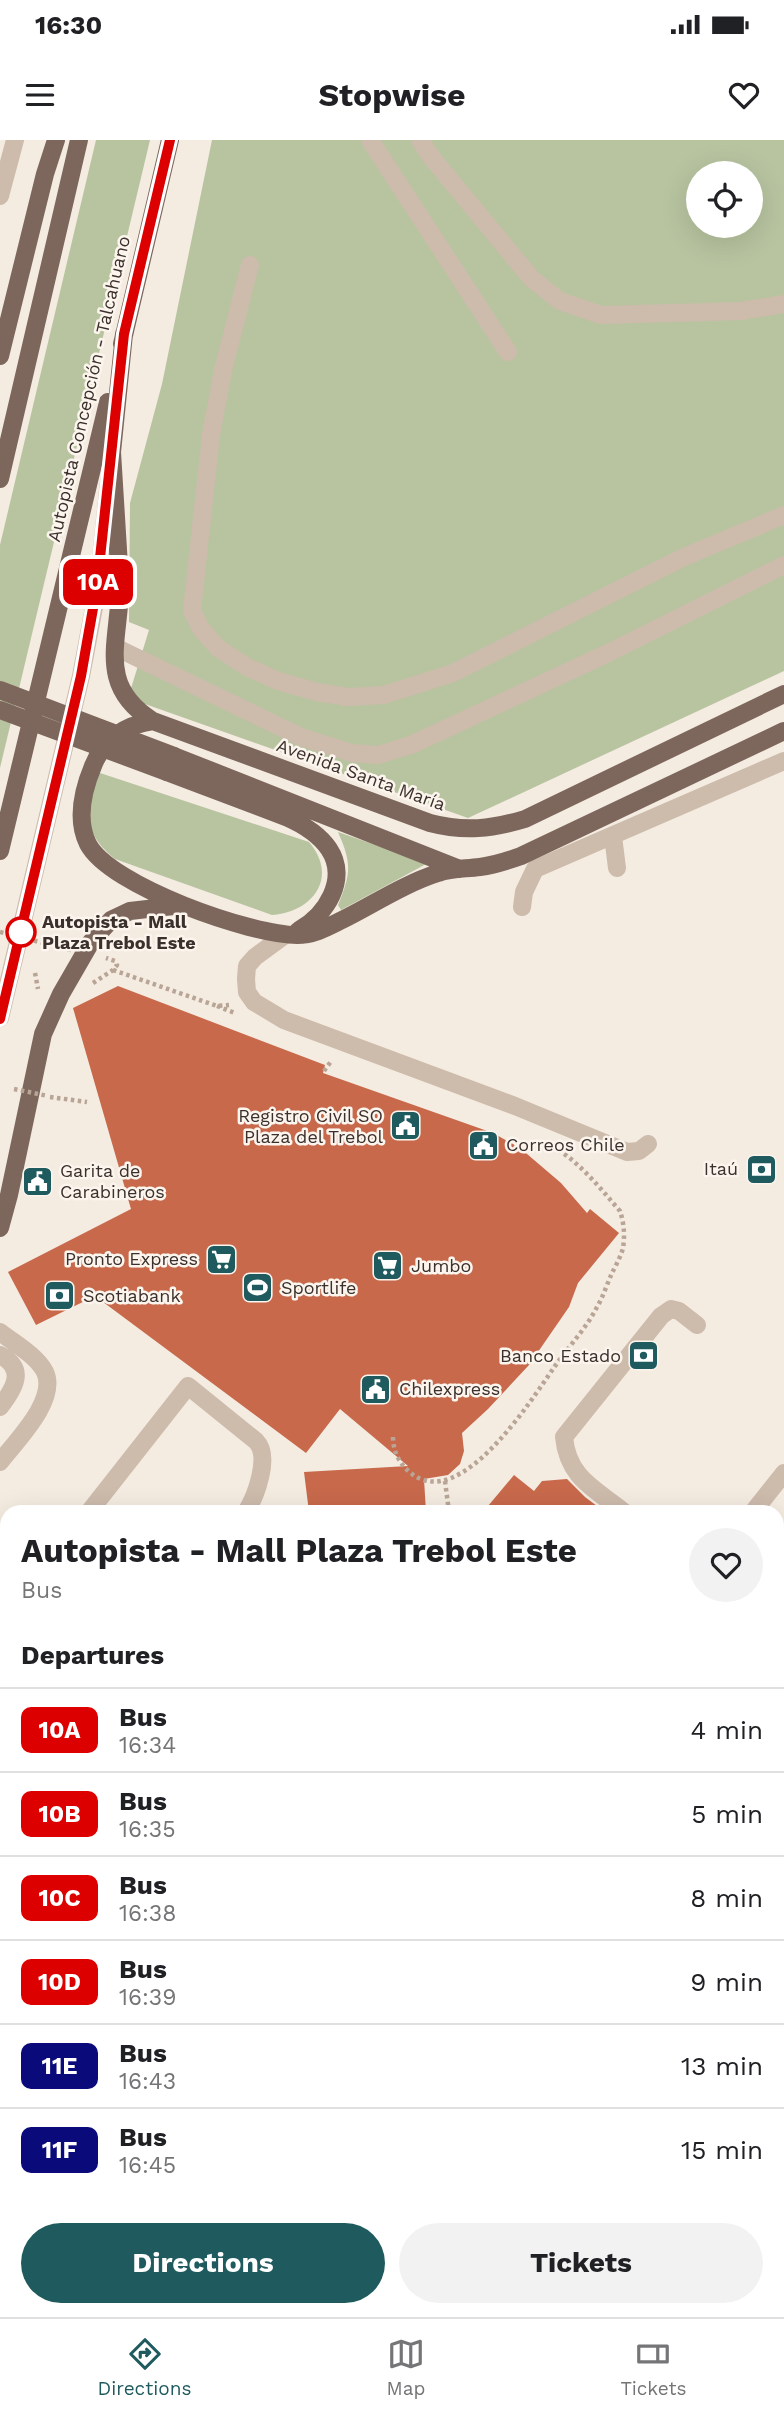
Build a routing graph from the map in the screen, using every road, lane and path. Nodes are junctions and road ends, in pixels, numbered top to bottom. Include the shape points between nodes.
1 (15, 140) edge
2 (56, 140) edge
3 (79, 140) edge
4 (170, 140) edge
5 (370, 140) edge
6 (420, 140) edge
7 (0, 196) edge
8 (250, 265) dead end
9 (784, 304) edge
10 (124, 334) junction
11 (1, 351) edge
12 (508, 352) dead end
13 (112, 452) junction
14 (0, 479) edge
15 (784, 515) edge
16 (784, 565) edge
17 (115, 647) junction
18 (0, 690) edge
19 (784, 694) edge
20 (0, 710) edge
21 (153, 721) junction
22 (784, 731) edge
23 (784, 761) edge
24 (170, 764) junction
25 (613, 836) junction
26 (0, 851) edge
27 (617, 868) dead end
28 (460, 869) junction
29 (182, 905) junction
30 (522, 907) dead end
31 (0, 932) edge
32 (285, 934) junction
33 (75, 951) dead end
34 (113, 970) dead end
35 (254, 1002) junction
36 (0, 1018) edge
37 (335, 1055) dead end
38 (324, 1071) dead end
39 (14, 1090) dead end
40 (87, 1102) dead end
41 (550, 1144) dead end
42 (648, 1144) dead end
43 (0, 1228) edge
44 (697, 1325) dead end
45 (0, 1332) edge
46 (0, 1355) edge
47 (0, 1408) edge
48 (393, 1437) dead end
49 (0, 1462) edge
50 (784, 1473) edge
51 (445, 1481) junction
52 (94, 1505) edge
53 (250, 1505) edge
54 (448, 1505) edge
55 (616, 1505) edge
56 (759, 1505) edge

1 - 7 street
2 - 11 main road
3 - 14 main road
4 - 10 main road, Autopista Concepción - Talcahuano
5 - 12 street
6 - 9 street via 532,279 560,301 601,315 741,311
8 - 15 street via 211,436 192,610 218,648 247,667 317,692 346,697 384,695 453,673 684,557
10 - 13 main road
10 - 26 main road, Autopista Concepción - Talcahuano
13 - 17 main road via 120,582
13 - 36 street via 97,586 81,676
16 - 17 street via 606,654 411,745 378,755 352,753 301,737
17 - 21 main road via 119,687 128,701
18 - 24 main road, bridge
19 - 21 main road, Avenida Santa María via 525,819 482,829 430,823
20 - 24 main road, bridge
21 - 29 main road via 121,731 101,749 86,786 83,831 95,855 106,865
22 - 28 main road via 521,856
23 - 25 street
24 - 28 main road
24 - 32 main road via 299,823 330,850 336,871 326,908 310,924
25 - 27 street
25 - 30 street via 534,869
28 - 32 main road via 436,873 321,930
29 - 32 main road
29 - 43 main road via 130,911 111,920 91,942 61,994 44,1034
31 - 33 path, bridge
32 - 35 street via 247,966 247,992
34 - 35 path via 217,1006
35 - 42 street via 284,1020 627,1152
37 - 38 path
39 - 40 path, bridge
41 - 51 path via 586,1173 620,1211 622,1249 597,1308 534,1398 481,1460
44 - 55 street via 671,1309 661,1316 564,1437 572,1469
45 - 49 street via 40,1365 48,1389 43,1404
46 - 47 street via 16,1375 13,1391
48 - 51 path via 405,1468 430,1482
50 - 56 street
51 - 54 path
52 - 53 street via 188,1386 262,1449 257,1491

